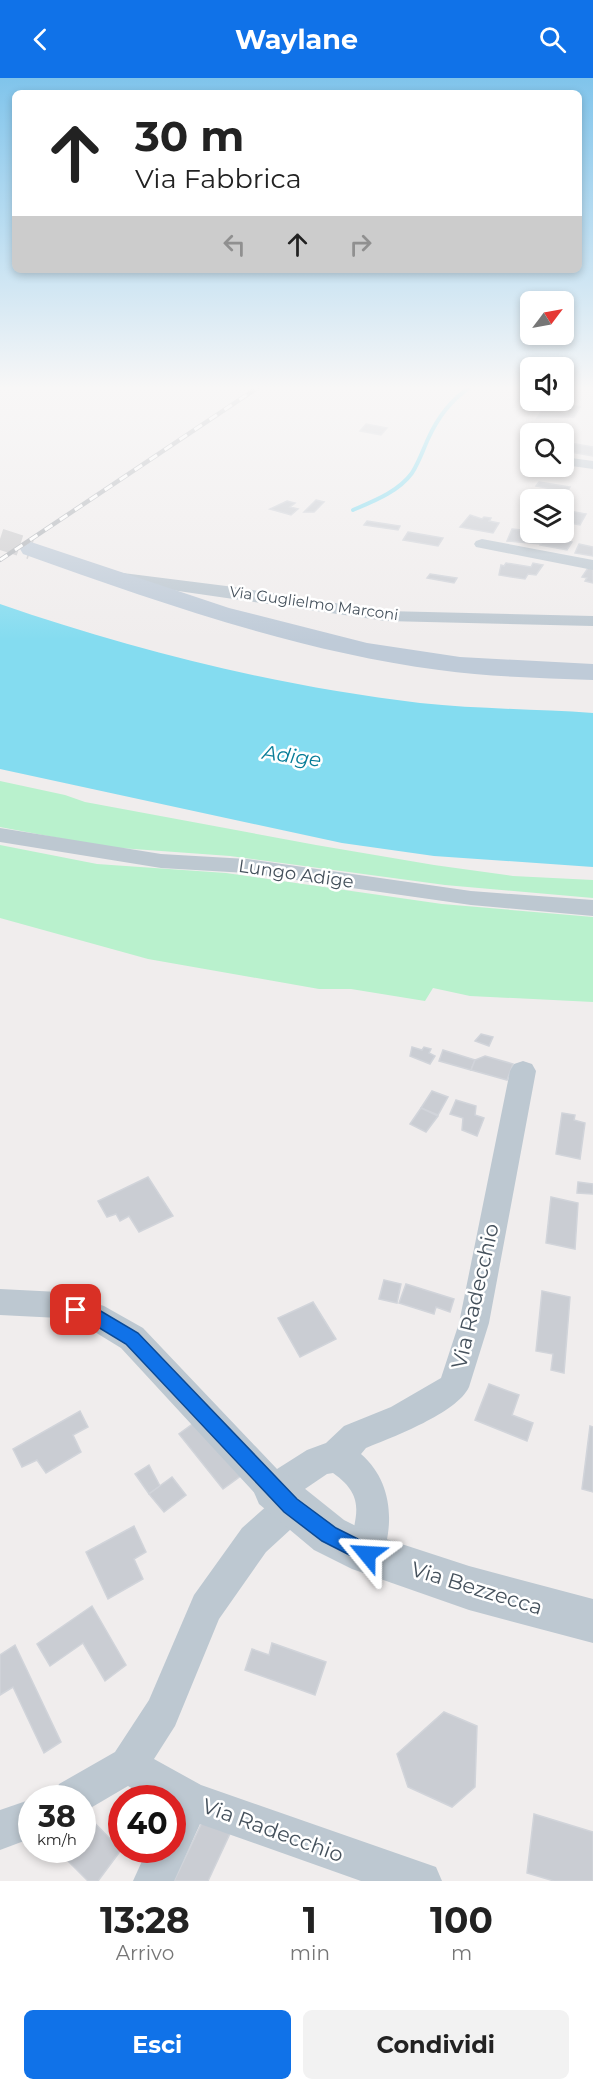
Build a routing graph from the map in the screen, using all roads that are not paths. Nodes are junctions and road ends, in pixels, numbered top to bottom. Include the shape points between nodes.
1 (482, 544) dead end
2 (31, 549) tunnel mouth
3 (593, 565) edge
4 (108, 576) junction
5 (593, 621) edge
6 (593, 672) edge
7 (0, 835) edge
8 (593, 908) edge
9 (523, 1071) dead end
10 (0, 1302) edge
11 (336, 1456) junction
12 (282, 1498) junction
13 (367, 1554) junction
14 (593, 1621) edge
15 (128, 1765) junction
16 (95, 1785) edge
17 (191, 1801) junction
18 (186, 1811) edge
19 (18, 1823) edge
20 (0, 1830) edge
21 (162, 1863) edge
22 (153, 1881) edge
23 (422, 1881) edge

1 - 3 street
2 - 4 main road
4 - 5 street, Via Guglielmo Marconi via 386,616
4 - 6 main road via 288,631 378,653 466,666
7 - 8 street, Lungo Adige via 161,861 246,866 471,898
9 - 11 street, Via Radecchio via 474,1323 453,1387 402,1418 355,1437
10 - 12 street via 59,1305 93,1315 132,1338
11 - 12 street, Via Radecchio via 319,1461
11 - 13 street via 352,1465 372,1493 374,1527
12 - 13 street, Via Bezzecca via 329,1535
12 - 15 street, Via Radecchio via 206,1607 162,1713
13 - 14 street, Via Bezzecca via 468,1588
15 - 16 street, Via Radecchio
15 - 17 street, Via Radecchio
17 - 18 street, Via Radecchio
17 - 23 street, Via Radecchio
19 - 20 street
21 - 22 street

